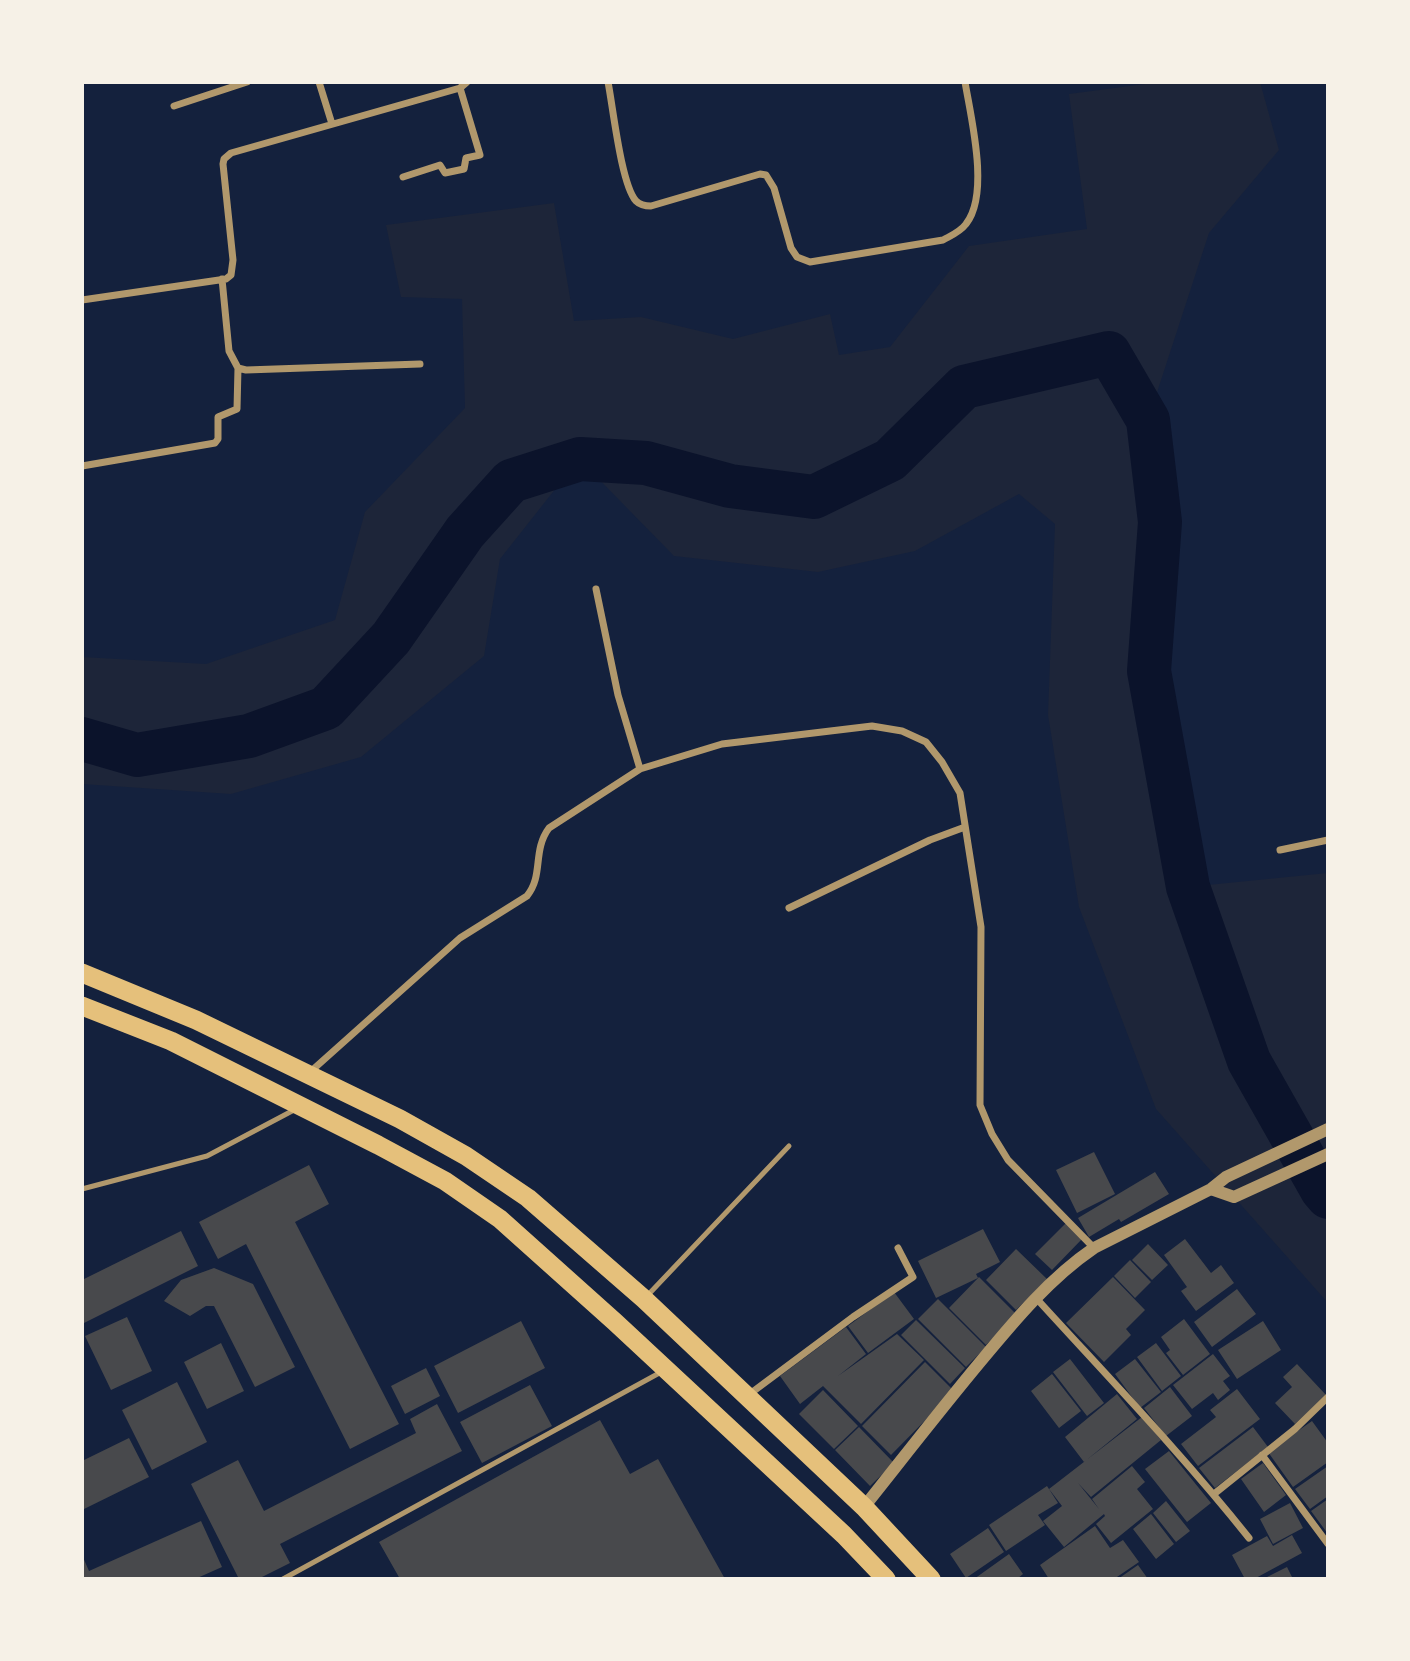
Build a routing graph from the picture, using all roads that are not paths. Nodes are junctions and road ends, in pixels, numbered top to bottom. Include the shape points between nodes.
1 (247, 82) edge
2 (319, 82) edge
3 (467, 82) edge
4 (608, 82) edge
5 (965, 82) edge
6 (460, 88) junction
7 (174, 106) dead end
8 (332, 124) junction
9 (403, 177) dead end
10 (222, 279) junction
11 (82, 300) edge
12 (420, 364) dead end
13 (238, 368) junction
14 (82, 466) edge
15 (596, 589) dead end
16 (640, 769) junction
17 (965, 827) junction
18 (1328, 840) edge
19 (1280, 850) dead end
20 (789, 908) dead end
21 (82, 973) edge
22 (82, 1006) edge
23 (309, 1073) junction
24 (300, 1106) junction
25 (1328, 1129) edge
26 (789, 1146) dead end
27 (1328, 1154) edge
28 (82, 1189) edge
29 (1211, 1189) junction
30 (898, 1248) dead end
31 (1094, 1248) junction
32 (1036, 1298) junction
33 (644, 1299) junction
34 (666, 1369) junction
35 (747, 1396) junction
36 (1328, 1397) edge
37 (1262, 1455) junction
38 (1214, 1494) junction
39 (864, 1507) junction
40 (1249, 1538) dead end
41 (1328, 1544) edge
42 (284, 1579) edge
43 (886, 1579) edge
44 (931, 1579) edge

1 - 7 street
2 - 8 street
3 - 6 street
4 - 5 street via 627,179 636,200 651,206 766,175 791,248 797,257 810,262 943,240 968,223 975,208 978,171
6 - 8 street
6 - 9 street via 480,155 466,159 464,169 445,173 440,165
8 - 10 street via 231,153 224,159 233,270
10 - 11 street
10 - 13 street via 229,351
12 - 13 street
13 - 14 street via 237,409 218,417 215,443
15 - 16 street via 618,695
16 - 17 street via 722,744 872,726 902,731 926,742 942,762 960,793
16 - 23 street via 549,828 541,839 534,887 527,896 460,938
17 - 20 street
17 - 31 street via 981,927 980,1105 1008,1160
18 - 19 street
21 - 23 highway
22 - 24 highway via 172,1041
23 - 33 highway via 487,1170 528,1198
24 - 28 lane via 207,1156
24 - 34 highway via 445,1181 500,1219
25 - 29 street via 1226,1177
26 - 33 lane
27 - 29 street via 1234,1198
29 - 31 street
30 - 35 street via 913,1277
31 - 32 street
32 - 38 street
32 - 39 street
33 - 35 highway
34 - 42 lane
34 - 43 highway
35 - 39 highway
36 - 37 street
37 - 38 street
37 - 41 street
38 - 40 street
39 - 44 highway

